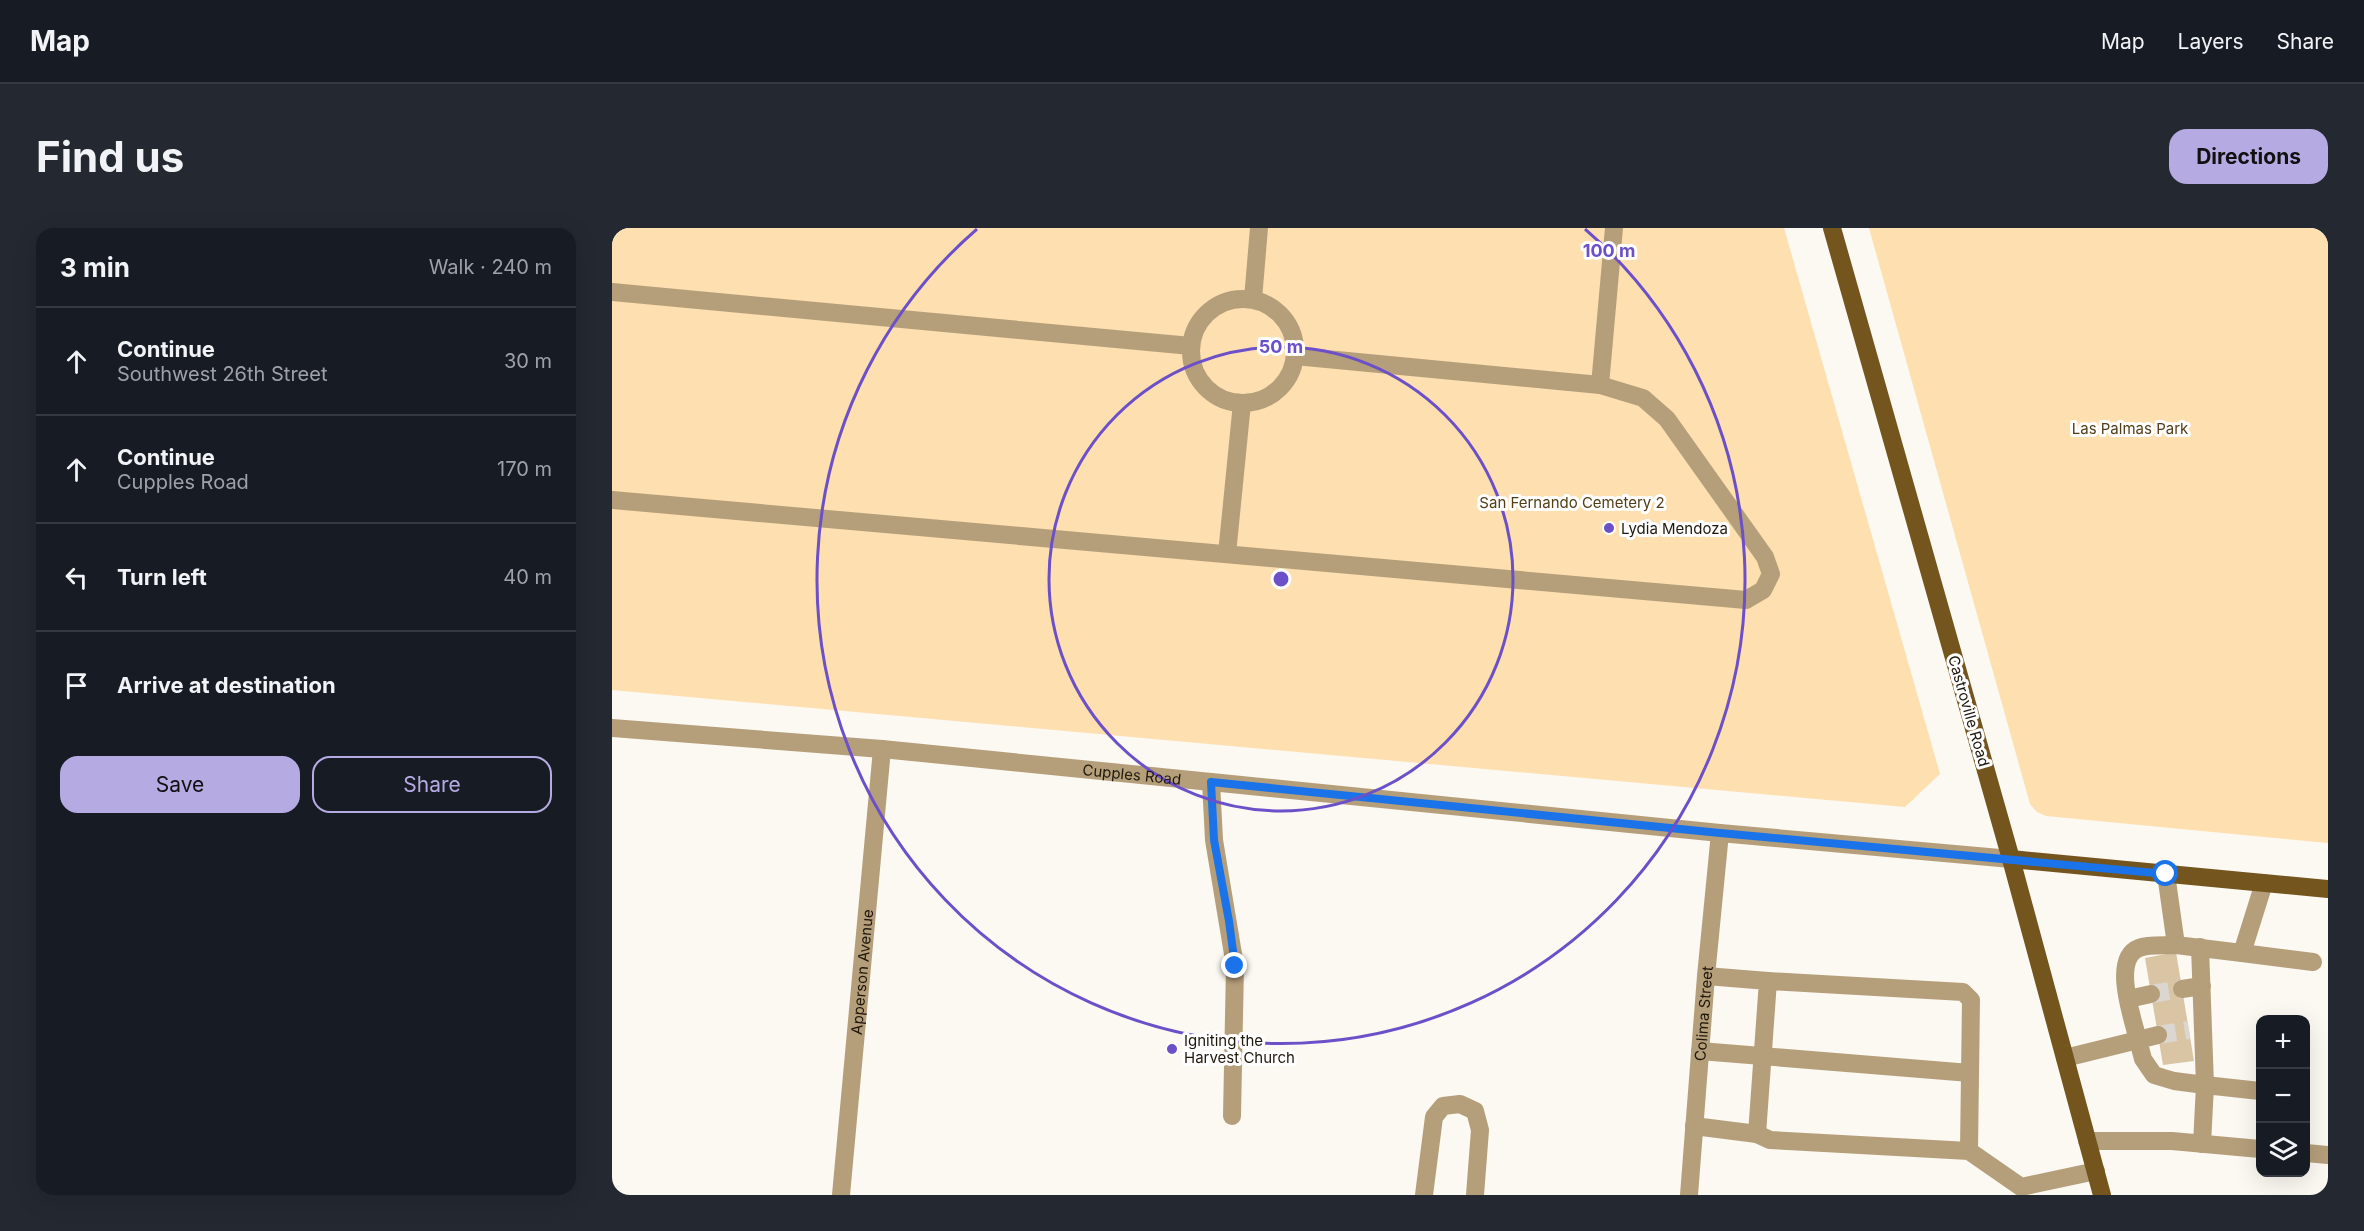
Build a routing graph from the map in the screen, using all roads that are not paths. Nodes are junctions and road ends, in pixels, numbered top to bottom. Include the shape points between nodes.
1 (1260, 228) edge
2 (1614, 228) edge
3 (1832, 228) edge
4 (612, 292) edge
5 (1253, 299) junction
6 (1191, 346) junction
7 (1295, 356) junction
8 (1600, 385) junction
9 (1242, 403) junction
10 (612, 500) edge
11 (1227, 554) junction
12 (612, 728) edge
13 (882, 749) junction
14 (1211, 782) junction
15 (1720, 833) junction
16 (2011, 859) junction
17 (2166, 874) junction
18 (2264, 883) junction
19 (2328, 889) edge
20 (2176, 945) junction
21 (2200, 947) junction
22 (2242, 953) junction
23 (2313, 962) dead end
24 (1706, 976) junction
25 (1768, 981) junction
26 (2202, 986) junction
27 (2182, 989) tunnel mouth
28 (2151, 994) tunnel mouth
29 (2128, 999) junction
30 (2158, 1035) tunnel mouth
31 (2138, 1040) junction
32 (1700, 1051) junction
33 (1763, 1057) junction
34 (2065, 1058) junction
35 (1970, 1073) junction
36 (2205, 1085) junction
37 (2256, 1091) edge
38 (1232, 1116) dead end
39 (1694, 1126) junction
40 (1757, 1134) junction
41 (2087, 1141) junction
42 (2202, 1144) junction
43 (2256, 1149) edge
44 (1969, 1151) junction
45 (2310, 1153) edge
46 (2328, 1155) edge
47 (2096, 1171) junction
48 (2022, 1191) edge
49 (841, 1195) edge
50 (1424, 1195) edge
51 (1475, 1195) edge
52 (1689, 1195) edge
53 (2102, 1195) edge

1 - 5 street
2 - 8 street
3 - 16 main road, Castroville Road
4 - 6 street
5 - 6 street via 1219,304 1195,329
5 - 7 street via 1271,306 1285,319 1294,336
6 - 9 street via 1198,379 1210,392
7 - 8 street
7 - 9 street via 1290,375 1278,390 1261,400
8 - 11 street via 1643,398 1667,419 1765,557 1771,574 1763,591 1746,600
9 - 11 street
10 - 11 street
12 - 13 street, Cupples Road
13 - 14 street, Cupples Road
13 - 49 street, Apperson Avenue
14 - 15 street, Cupples Road
14 - 38 street via 1214,840 1235,966
15 - 16 street, Cupples Road
15 - 24 street, Colima Street
16 - 17 main road
16 - 34 main road, Castroville Road
17 - 18 main road
17 - 20 street
18 - 19 main road
18 - 22 street
20 - 21 street
20 - 29 street via 2139,948 2129,955 2125,973
21 - 22 street
21 - 26 street
22 - 23 street
24 - 25 street
24 - 32 street, Colima Street
25 - 33 street
25 - 35 street via 1963,992 1971,1000
26 - 27 street
26 - 36 street via 2196,1029
28 - 29 street
29 - 31 street
30 - 31 street
31 - 34 street
31 - 36 street via 2143,1059 2154,1075
32 - 33 street
32 - 39 street, Colima Street
33 - 35 street
33 - 40 street
34 - 41 main road, Castroville Road
35 - 44 street
36 - 37 street
36 - 42 street
39 - 40 street
39 - 52 street, Colima Street
40 - 44 street via 1770,1140
41 - 42 street
41 - 47 main road, Castroville Road
42 - 43 street
44 - 48 street
45 - 46 street
47 - 48 street
47 - 53 main road, Castroville Road
50 - 51 street via 1434,1117 1443,1106 1460,1104 1475,1111 1480,1130

